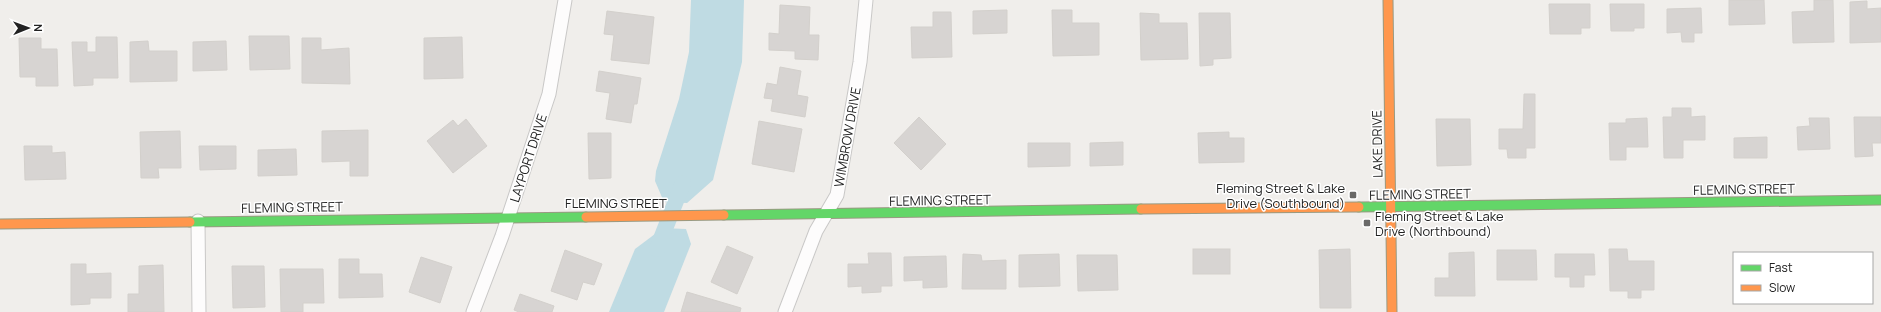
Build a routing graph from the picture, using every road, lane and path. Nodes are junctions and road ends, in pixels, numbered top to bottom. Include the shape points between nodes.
1 (565, 0) edge
2 (866, 0) edge
3 (1388, 0) edge
4 (1881, 200) edge
5 (1390, 207) junction
6 (826, 214) junction
7 (508, 217) junction
8 (198, 221) junction
9 (0, 224) edge
10 (199, 312) edge
11 (473, 312) edge
12 (785, 312) edge
13 (1392, 312) edge

1 - 7 street, LAYPORT DRIVE via 549,94
2 - 6 street, WIMBROW DRIVE via 860,62 837,195
3 - 5 street, LAKE DRIVE
4 - 5 street, FLEMING STREET
5 - 6 street, FLEMING STREET
5 - 13 street, LAKE DRIVE
6 - 7 street, FLEMING STREET
6 - 12 street, WIMBROW DRIVE via 816,231
7 - 8 street, FLEMING STREET
7 - 11 street, LAYPORT DRIVE
8 - 9 street, FLEMING STREET
8 - 10 street

